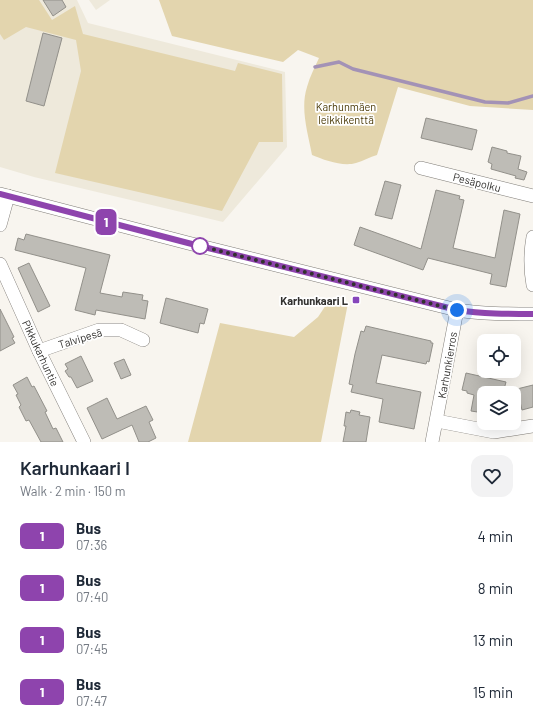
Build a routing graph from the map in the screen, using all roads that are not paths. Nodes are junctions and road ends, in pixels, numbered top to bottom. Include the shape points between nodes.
1 (421, 168) dead end
2 (4, 195) edge
3 (533, 196) edge
4 (0, 225) edge
5 (533, 237) edge
6 (0, 264) edge
7 (533, 285) edge
8 (457, 310) junction
9 (533, 314) edge
10 (143, 340) dead end
11 (39, 351) junction
12 (437, 421) junction
13 (533, 426) edge
14 (84, 442) edge
15 (432, 442) edge

1 - 3 street, Pesäpolku
2 - 4 street
2 - 8 street
5 - 7 street via 530,253
6 - 11 street, Pikkukarhuntie
8 - 9 street via 498,315
8 - 12 street, Karhunkierros
10 - 11 street, Talvipesä via 121,330 99,330
11 - 14 street, Pikkukarhuntie
12 - 13 street via 494,432
12 - 15 street, Karhunkierros

